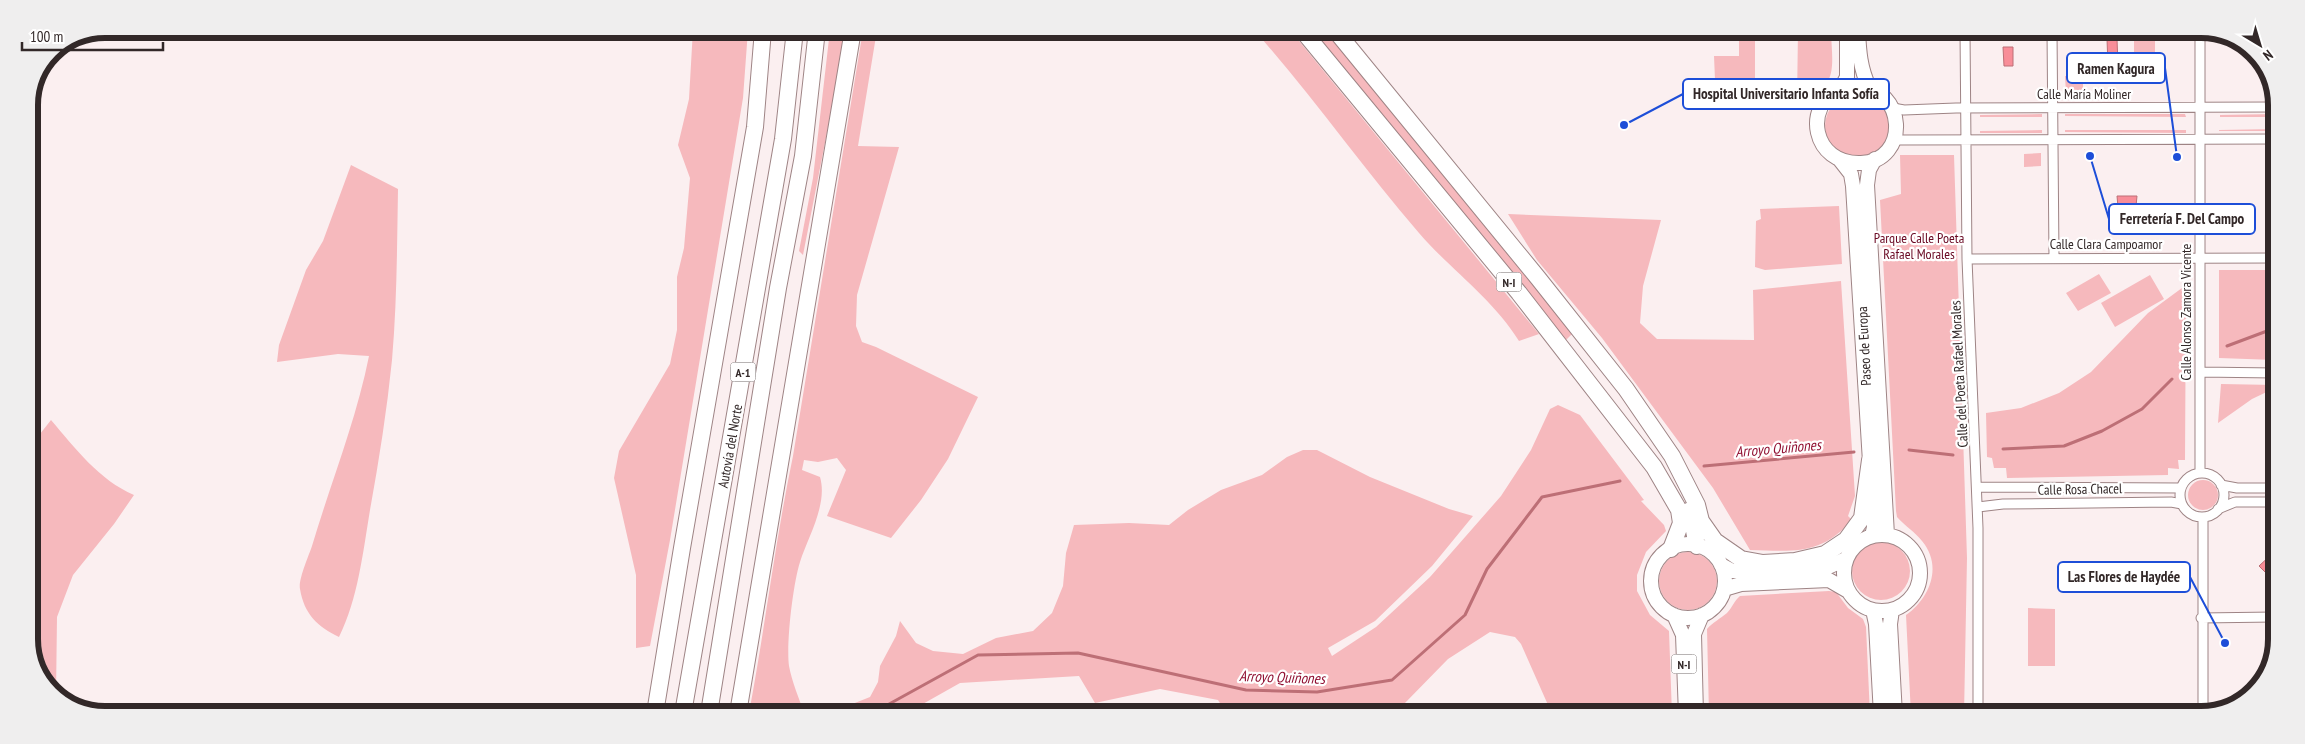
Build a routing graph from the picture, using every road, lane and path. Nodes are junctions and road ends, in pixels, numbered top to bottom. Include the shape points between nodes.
1 (762, 38) edge
2 (794, 38) edge
3 (816, 38) edge
4 (852, 38) edge
5 (1309, 38) edge
6 (1342, 38) edge
7 (1847, 38) edge
8 (1859, 38) edge
9 (1965, 38) edge
10 (2052, 38) edge
11 (2200, 38) edge
12 (1869, 87) junction
13 (1841, 88) junction
14 (1893, 108) junction
15 (1966, 108) junction
16 (2053, 108) junction
17 (2200, 108) junction
18 (2267, 108) edge
19 (2053, 139) junction
20 (2200, 139) junction
21 (2267, 139) edge
22 (1894, 140) junction
23 (1966, 140) junction
24 (1875, 159) junction
25 (1840, 160) junction
26 (2200, 257) junction
27 (2054, 258) junction
28 (2267, 258) edge
29 (1967, 259) junction
30 (2200, 372) junction
31 (2268, 373) edge
32 (1870, 460) junction
33 (2200, 473) junction
34 (2221, 485) junction
35 (1686, 486) junction
36 (1977, 487) junction
37 (2181, 488) junction
38 (2268, 488) edge
39 (2268, 502) edge
40 (2182, 504) junction
41 (1978, 508) junction
42 (2218, 509) junction
43 (2203, 517) junction
44 (1887, 534) junction
45 (1872, 536) junction
46 (1697, 546) junction
47 (1671, 548) junction
48 (1846, 559) junction
49 (1721, 565) junction
50 (1724, 589) junction
51 (1848, 590) junction
52 (1873, 610) junction
53 (1892, 610) junction
54 (1702, 615) junction
55 (1674, 616) junction
56 (2202, 618) junction
57 (2268, 618) edge
58 (718, 658) junction
59 (656, 706) edge
60 (685, 706) edge
61 (710, 706) edge
62 (717, 706) edge
63 (739, 706) edge
64 (1686, 706) edge
65 (1696, 706) edge
66 (1881, 706) edge
67 (1895, 706) edge
68 (1978, 706) edge
69 (2203, 706) edge

1 - 59 highway via 755,127
2 - 60 highway, Autovía del Norte / A-1 via 781,148
3 - 58 highway, Autovía del Norte / A-1 via 803,156 778,288
4 - 63 highway
5 - 47 highway, N-I via 1519,294 1654,468 1679,510 1681,523
6 - 35 highway, N-I via 1626,388 1672,456
7 - 13 main road via 1847,77
8 - 12 main road via 1861,67
9 - 15 street, Calle del Poeta Rafael Morales
10 - 16 street
11 - 17 street, Calle Alonso Zamora Vicente
12 - 13 main road
12 - 14 main road via 1882,95
13 - 25 main road via 1820,109 1817,122 1818,139
14 - 15 street, Calle María Moliner
14 - 22 main road via 1897,122
15 - 16 street, Calle María Moliner
15 - 23 street, Calle del Poeta Rafael Morales
16 - 17 street, Calle María Moliner
16 - 19 street
17 - 18 street, Calle María Moliner
17 - 20 street, Calle Alonso Zamora Vicente
19 - 20 street
19 - 23 street
19 - 27 street
20 - 21 street
20 - 26 street, Calle Alonso Zamora Vicente
22 - 23 street
22 - 24 main road
23 - 29 street, Calle del Poeta Rafael Morales
24 - 25 main road via 1864,163
24 - 44 main road, Paseo de Europa via 1869,170 1867,186
25 - 32 main road, Paseo de Europa via 1850,174 1853,186
26 - 27 street, Calle Clara Campoamor
26 - 28 street, Calle Clara Campoamor
26 - 30 street, Calle Alonso Zamora Vicente
27 - 29 street, Calle Clara Campoamor
29 - 36 street, Calle del Poeta Rafael Morales
30 - 31 street
30 - 33 street, Calle Alonso Zamora Vicente
32 - 35 highway via 1862,518 1846,540 1825,554 1795,561 1763,563 1741,559 1715,541 1701,521 1697,505
32 - 45 main road, Paseo de Europa
33 - 34 street via 2216,478
33 - 37 street via 2192,475
34 - 38 street
34 - 42 street via 2222,502
35 - 46 highway, N-I
36 - 37 street, Calle Rosa Chacel
36 - 41 street, Calle del Poeta Rafael Morales
37 - 40 street
39 - 42 street via 2235,502
40 - 41 street, Calle Rosa Chacel via 2033,504
40 - 43 street via 2194,516
41 - 68 street, Calle del Poeta Rafael Morales
42 - 43 street
43 - 56 street
44 - 45 main road
44 - 53 main road via 1908,544 1918,559 1920,576 1912,598
45 - 48 main road via 1856,544
46 - 47 main road
46 - 49 main road via 1715,556
47 - 55 main road, N-I via 1654,566 1651,577 1656,600
48 - 49 main road via 1828,567 1741,572
48 - 51 main road via 1843,575
49 - 50 main road
50 - 51 main road via 1741,584 1829,580
50 - 54 main road, N-I via 1717,603
51 - 52 main road via 1854,600
52 - 53 main road
52 - 66 main road
53 - 67 main road
54 - 55 main road
54 - 65 main road, N-I via 1694,634
55 - 64 main road, N-I via 1683,635
56 - 57 street
56 - 69 street
58 - 61 highway, Autovía del Norte / A-1
58 - 62 highway

